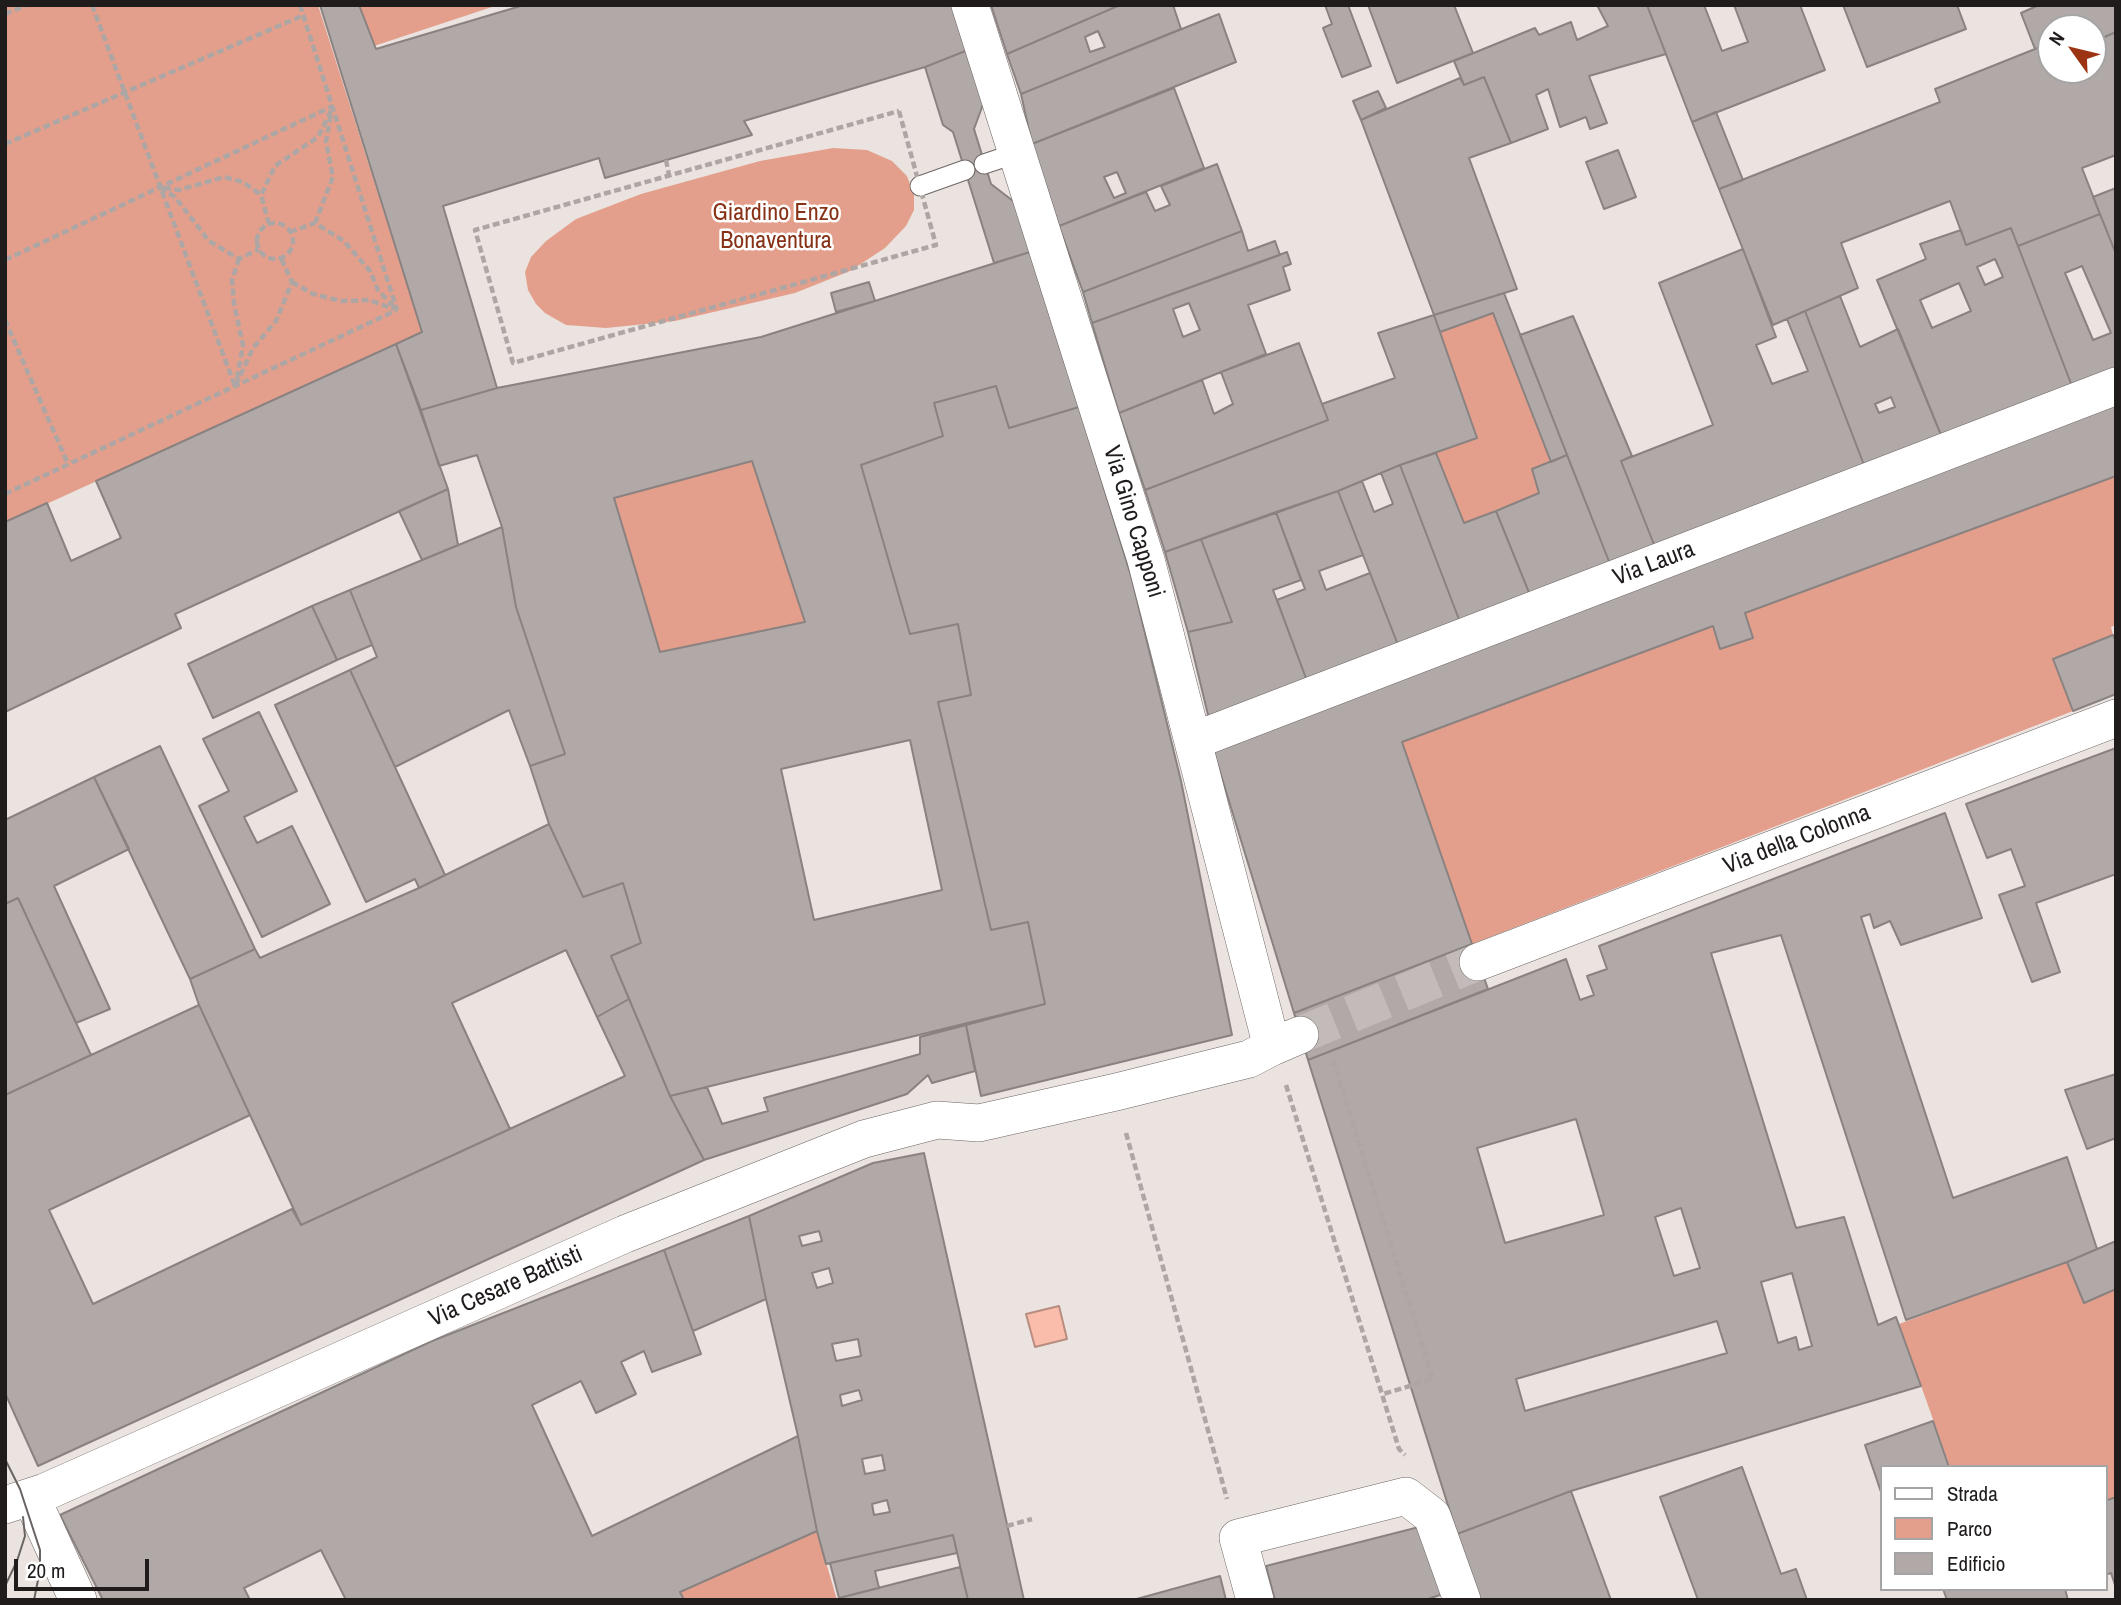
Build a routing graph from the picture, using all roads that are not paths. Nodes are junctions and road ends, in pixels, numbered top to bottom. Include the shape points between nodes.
1 (970, 5) edge
2 (965, 170) dead end
3 (920, 186) road end
4 (2116, 386) edge
5 (2116, 718) edge
6 (1193, 741) junction
7 (1478, 962) tunnel mouth
8 (1285, 1053) joint
9 (27, 1498) edge
10 (78, 1600) edge
11 (1255, 1600) edge
12 (1462, 1600) edge

1 - 6 street, Via Gino Capponi via 1001,158 1146,560
2 - 3 lane
4 - 6 street, Via Laura
5 - 7 street, Via della Colonna
6 - 8 street, Via Gino Capponi
8 - 9 street, Via Cesare Battisti via 979,1123 937,1120 864,1139 625,1234
9 - 10 street
11 - 12 street via 1238,1538 1406,1496 1432,1516

